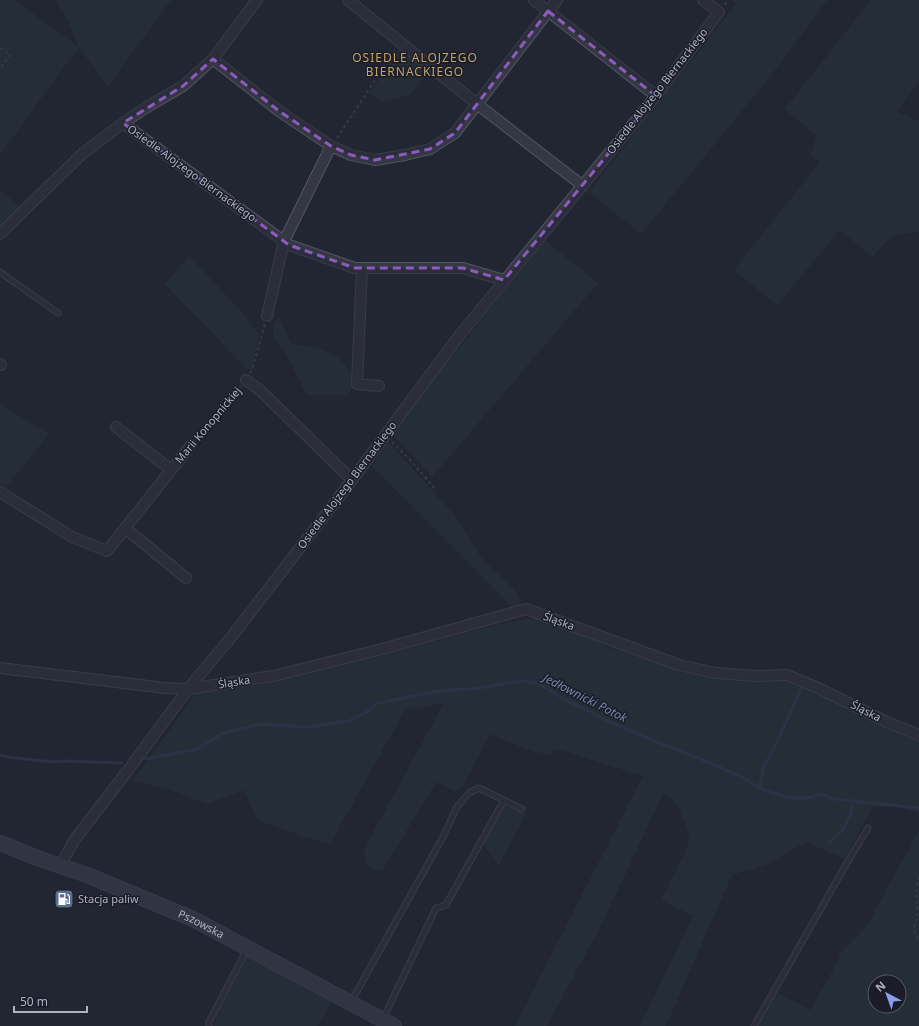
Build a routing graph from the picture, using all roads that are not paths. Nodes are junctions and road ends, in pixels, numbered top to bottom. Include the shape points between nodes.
1 (257, 0) edge
2 (348, 0) edge
3 (534, 0) edge
4 (557, 0) edge
5 (703, 0) edge
6 (548, 11) junction
7 (213, 59) junction
8 (656, 96) junction
9 (477, 104) junction
10 (123, 123) junction
11 (331, 146) junction
12 (583, 186) junction
13 (0, 234) edge
14 (284, 241) junction
15 (362, 268) junction
16 (0, 272) edge
17 (504, 280) junction
18 (58, 313) dead end
19 (267, 316) road end
20 (246, 380) road end
21 (379, 386) dead end
22 (116, 427) dead end
23 (191, 445) road end
24 (171, 470) junction
25 (352, 480) junction
26 (0, 492) edge
27 (125, 528) junction
28 (186, 578) dead end
29 (0, 668) edge
30 (188, 689) junction
31 (919, 735) edge
32 (504, 800) junction
33 (522, 809) dead end
34 (868, 828) dead end
35 (0, 843) edge
36 (60, 866) junction
37 (248, 948) junction
38 (351, 1003) junction
39 (388, 1023) edge
40 (209, 1026) edge
41 (754, 1026) edge

1 - 7 street, Osiedle Alojzego Biernackiego
2 - 9 street
3 - 6 street
4 - 6 street
5 - 8 street, Osiedle Alojzego Biernackiego via 719,12
6 - 8 street
6 - 9 street
7 - 10 street, Osiedle Alojzego Biernackiego via 183,86
7 - 11 street via 279,111
8 - 12 street, Osiedle Alojzego Biernackiego
9 - 11 street via 455,133 430,149 375,160 351,155
9 - 12 street
10 - 13 street via 82,154
10 - 14 street, Osiedle Alojzego Biernackiego
11 - 14 street
12 - 17 street, Osiedle Alojzego Biernackiego
14 - 15 street, Osiedle Alojzego Biernackiego via 355,268
14 - 19 street
15 - 17 street, Osiedle Alojzego Biernackiego via 463,268
15 - 21 street via 357,384
16 - 18 lane
17 - 25 street, Osiedle Alojzego Biernackiego
20 - 25 street, Marii Konopnickiej via 261,391
22 - 24 street
23 - 24 street, Marii Konopnickiej
24 - 27 street, Marii Konopnickiej
25 - 30 street, Osiedle Alojzego Biernackiego via 233,635
26 - 27 street, Marii Konopnickiej via 72,536 107,551
27 - 28 street
29 - 30 street, Śląska
30 - 31 street, Śląska via 273,676 382,650 526,609 679,665 716,673 787,675
30 - 36 street via 76,839
32 - 33 lane
32 - 38 lane via 479,788 469,793 457,807
32 - 39 lane via 446,905 436,908
34 - 41 lane
35 - 36 main road, Pszowska
36 - 37 main road, Pszowska via 193,919
37 - 38 main road, Pszowska
37 - 40 lane
38 - 39 main road, Pszowska

